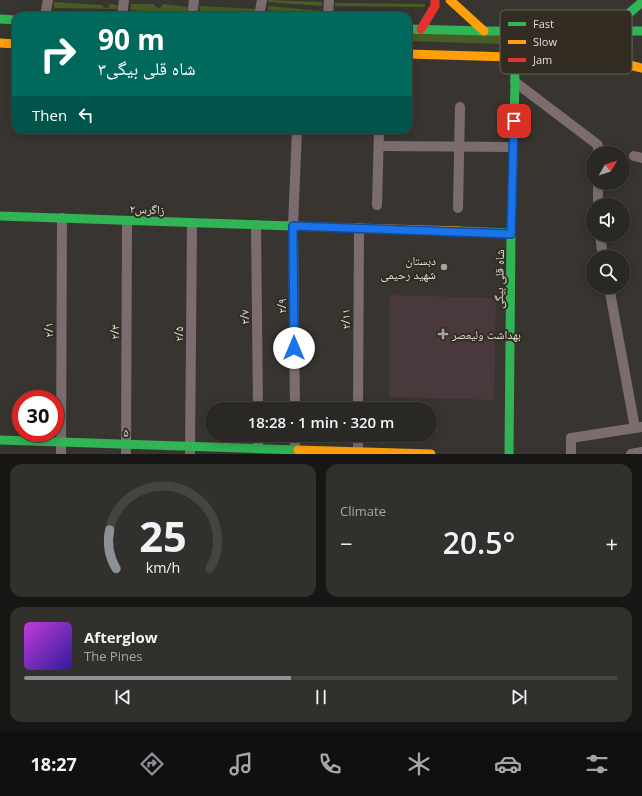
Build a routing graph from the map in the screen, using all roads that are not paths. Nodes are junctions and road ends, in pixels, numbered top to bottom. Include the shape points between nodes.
1 (48, 0) edge
2 (124, 0) edge
3 (194, 0) edge
4 (262, 0) edge
5 (329, 0) edge
6 (435, 0) edge
7 (450, 0) edge
8 (642, 2) edge
9 (632, 11) edge
10 (46, 12) edge
11 (122, 12) edge
12 (192, 12) edge
13 (260, 12) edge
14 (328, 12) edge
15 (0, 19) edge
16 (12, 20) edge
17 (412, 29) edge
18 (421, 29) junction
19 (484, 31) junction
20 (500, 31) edge
21 (0, 43) edge
22 (12, 44) edge
23 (412, 54) edge
24 (500, 57) edge
25 (642, 59) edge
26 (632, 65) edge
27 (632, 66) edge
28 (642, 68) edge
29 (515, 74) edge
30 (515, 82) junction
31 (460, 107) dead end
32 (297, 134) edge
33 (379, 134) edge
34 (379, 146) junction
35 (594, 146) edge
36 (459, 147) junction
37 (513, 147) junction
38 (377, 205) dead end
39 (458, 208) dead end
40 (0, 216) edge
41 (62, 218) junction
42 (127, 220) junction
43 (192, 223) junction
44 (256, 225) junction
45 (293, 226) junction
46 (359, 228) junction
47 (511, 234) junction
48 (610, 294) edge
49 (61, 390) edge
50 (258, 402) edge
51 (294, 402) edge
52 (358, 402) edge
53 (639, 427) edge
54 (0, 440) edge
55 (12, 440) edge
56 (61, 442) joint
57 (258, 442) edge
58 (295, 442) edge
59 (358, 442) edge
60 (258, 448) junction
61 (126, 449) edge
62 (295, 449) junction
63 (190, 450) edge
64 (232, 451) edge
65 (358, 451) junction
66 (313, 452) edge
67 (642, 452) edge
68 (400, 453) edge
69 (61, 454) edge
70 (431, 454) edge
71 (509, 454) edge
72 (571, 454) edge
73 (631, 454) edge

1 - 10 street
2 - 11 street
3 - 12 street
4 - 13 street
5 - 14 street
6 - 18 street via 435,6
7 - 19 street
8 - 9 street
15 - 16 street
17 - 18 street
18 - 19 street
19 - 20 street
21 - 22 street
23 - 24 street
25 - 26 street
27 - 28 street
29 - 30 street, شاه قلی بیگی
30 - 35 street
30 - 37 street, شاه قلی بیگی
31 - 36 street
32 - 45 street, ۲/۹
33 - 34 street
34 - 36 street
34 - 38 street
36 - 37 street
36 - 39 street
37 - 47 street, شاه قلی بیگی
40 - 41 street, زاگرس۲
41 - 42 street, زاگرس۲
41 - 49 street, ۲/۱
42 - 43 street, زاگرس۲
42 - 61 street, ۲/۳
43 - 44 street, زاگرس۲
43 - 63 street, ۲/۵
44 - 45 street, زاگرس۲
44 - 50 street, ۲/۷
45 - 46 street, زاگرس۲
45 - 51 street, ۲/۹
46 - 47 street, زاگرس۲
46 - 52 street, ۲/۱۱
47 - 71 street, شاه قلی بیگی
48 - 53 street
53 - 72 street via 571,438
54 - 55 street, ۵
56 - 61 street, ۵
56 - 69 street, ۲/۱
57 - 60 street
58 - 62 street
59 - 65 street
60 - 62 street, ۵
60 - 64 street, ۵
61 - 63 street, ۵
62 - 66 street, ۵
63 - 64 street, ۵
65 - 66 street, ۵
65 - 68 street, ۵
67 - 73 street
68 - 70 street, ۵

